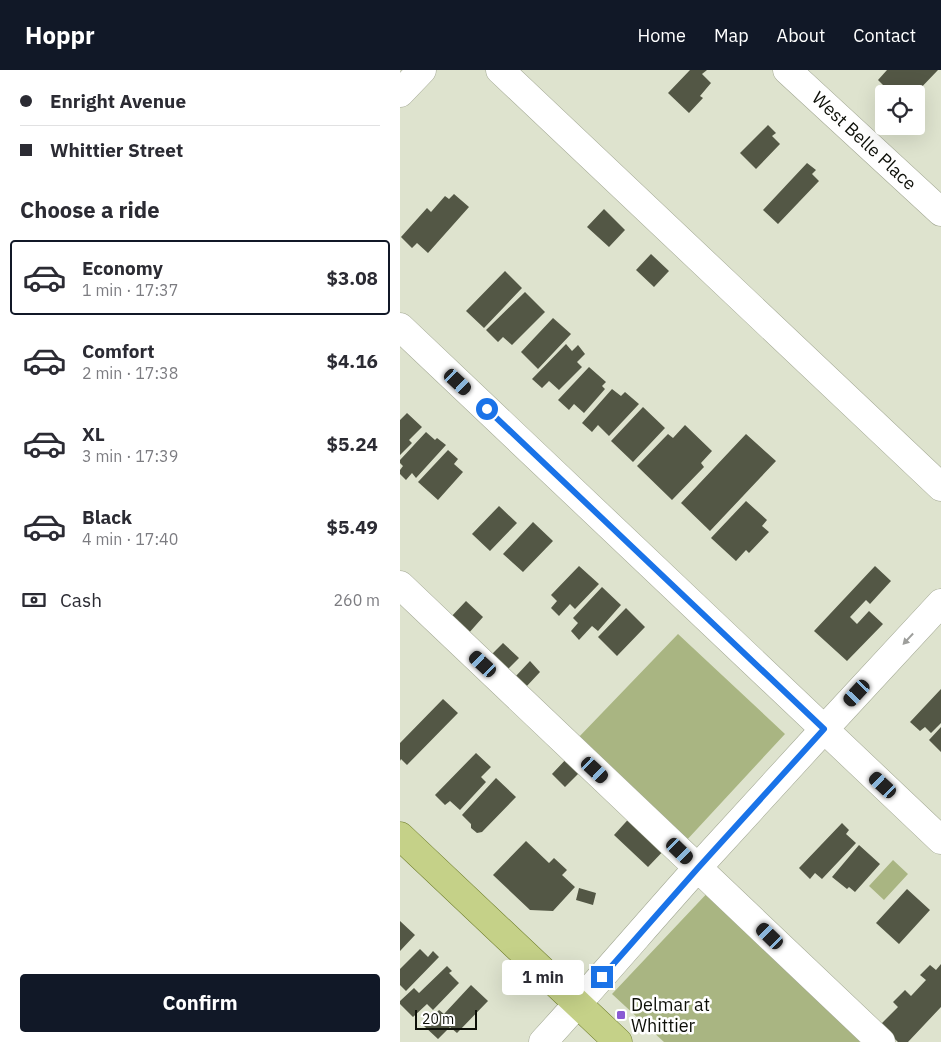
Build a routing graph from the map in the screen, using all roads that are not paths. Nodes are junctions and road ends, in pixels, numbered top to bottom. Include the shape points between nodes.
1 (422, 70) edge
2 (500, 70) edge
3 (787, 70) edge
4 (400, 93) edge
5 (941, 212) edge
6 (400, 327) edge
7 (941, 487) edge
8 (400, 585) edge
9 (941, 603) edge
10 (824, 729) junction
11 (400, 836) edge
12 (941, 840) edge
13 (698, 868) junction
14 (578, 1004) junction
15 (543, 1042) edge
16 (618, 1042) edge
17 (880, 1042) edge

1 - 4 street
2 - 7 street
3 - 5 street, West Belle Place
6 - 10 street
8 - 13 street
9 -> 10 street
10 - 12 street
10 - 13 street
11 - 14 main road
13 - 14 street
13 - 17 street
14 - 15 street
14 - 16 main road

